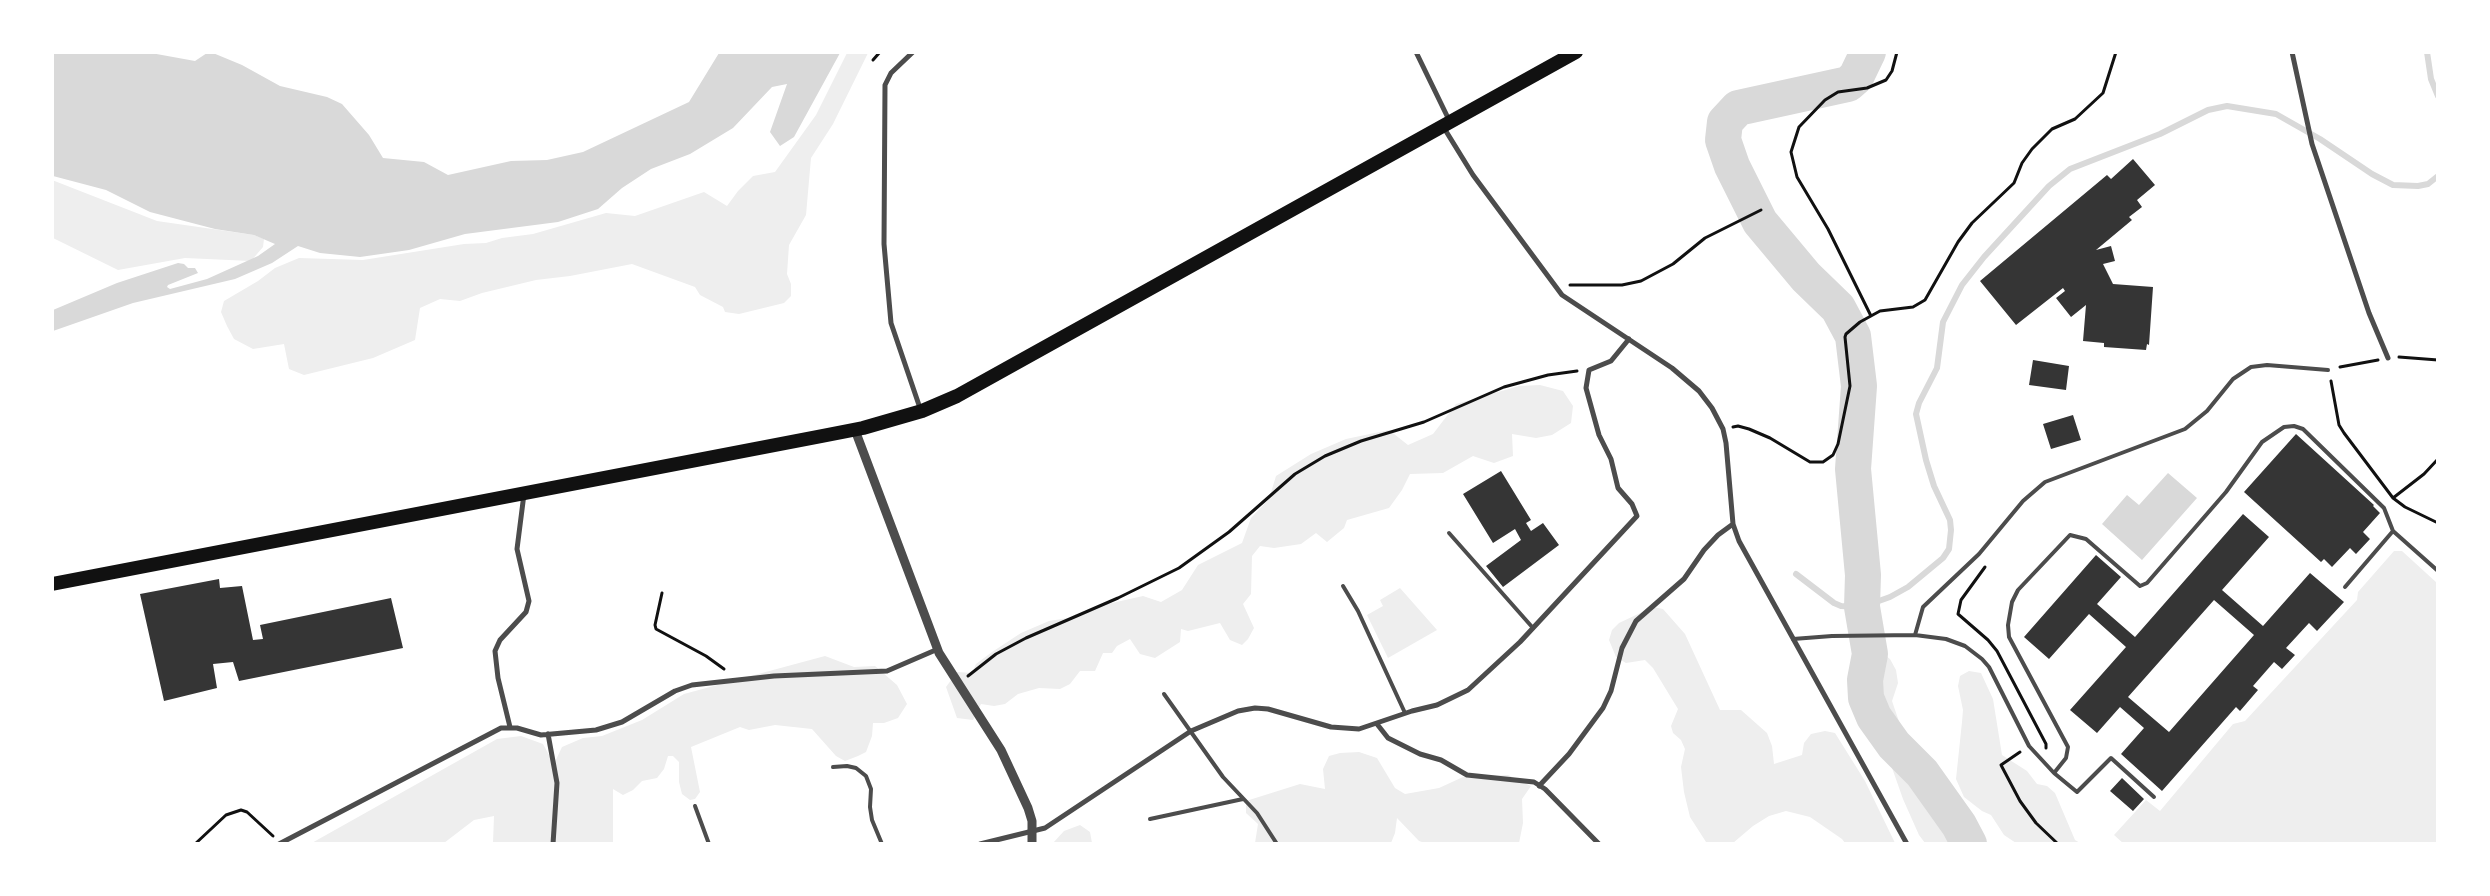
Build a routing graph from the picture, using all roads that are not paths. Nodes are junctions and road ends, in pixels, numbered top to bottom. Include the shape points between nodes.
1 (912, 52) edge
2 (1416, 52) edge
3 (1576, 52) edge
4 (2292, 52) edge
5 (1446, 124) junction
6 (1629, 338) junction
7 (2388, 358) dead end
8 (2328, 370) road end
9 (922, 412) junction
10 (855, 430) junction
11 (524, 494) junction
12 (1733, 524) junction
13 (2394, 531) junction
14 (1449, 534) dead end
15 (2438, 571) edge
16 (52, 584) edge
17 (1342, 586) dead end
18 (2345, 587) dead end
19 (1533, 628) junction
20 (1915, 635) junction
21 (1793, 639) junction
22 (938, 649) junction
23 (1164, 694) dead end
24 (1405, 713) junction
25 (1377, 724) junction
26 (510, 727) junction
27 (1191, 731) junction
28 (548, 734) junction
29 (833, 767) dead end
30 (2054, 772) junction
31 (1540, 786) junction
32 (2154, 797) dead end
33 (1243, 799) junction
34 (695, 806) dead end
35 (1150, 819) dead end
36 (1033, 832) junction
37 (278, 844) edge
38 (553, 844) edge
39 (709, 844) edge
40 (882, 844) edge
41 (980, 844) edge
42 (1032, 844) edge
43 (1277, 844) edge
44 (1599, 844) edge
45 (1907, 844) edge

1 - 9 street via 891,73 885,85 885,251 891,323
2 - 5 street
3 - 5 highway
4 - 7 street via 2312,144 2369,313
5 - 6 street via 1473,175 1554,285 1572,302
5 - 9 highway via 957,396
6 - 12 street via 1672,368 1699,391 1712,408 1723,429
6 - 19 street via 1610,361 1589,370 1587,395 1611,459 1618,488 1632,504 1636,516
8 - 20 lane via 2267,365 2251,367 2233,379 2207,411 2185,429 2045,482 2023,501 1979,554 1922,607
9 - 10 highway
10 - 11 highway
10 - 22 street
11 - 16 highway
11 - 26 street via 517,549 530,601 526,612 500,640 495,651
12 - 21 street via 1744,553
12 - 31 street via 1718,535 1684,579 1636,621 1622,648 1603,708
13 - 15 lane
13 - 18 lane
13 - 30 lane via 2384,508 2303,429 2294,426 2284,428 2262,442 2226,492 2147,583 2140,586 2086,539 2070,535 2018,590 2008,625 2012,646 2068,747 2066,758
14 - 19 lane
17 - 24 lane via 1358,611
19 - 24 street via 1468,690 1437,705
20 - 21 lane
20 - 30 lane via 1956,642 1982,659 2029,746
21 - 45 street
22 - 28 street via 887,671 692,685 608,727
22 - 36 street via 1007,762 1032,816
23 - 27 lane
24 - 25 street
25 - 27 street via 1359,730 1331,727 1255,708 1213,720
25 - 31 street via 1393,741 1467,775 1520,779
26 - 28 street
26 - 37 street via 482,736
27 - 33 lane via 1223,778
27 - 36 street via 1105,786 1052,825
28 - 38 street via 558,783
29 - 40 lane via 856,768 866,776 871,789 872,820
30 - 32 lane via 2077,792 2111,758
31 - 44 street
33 - 35 lane
33 - 43 lane via 1262,819
34 - 39 lane
36 - 41 street
36 - 42 street

